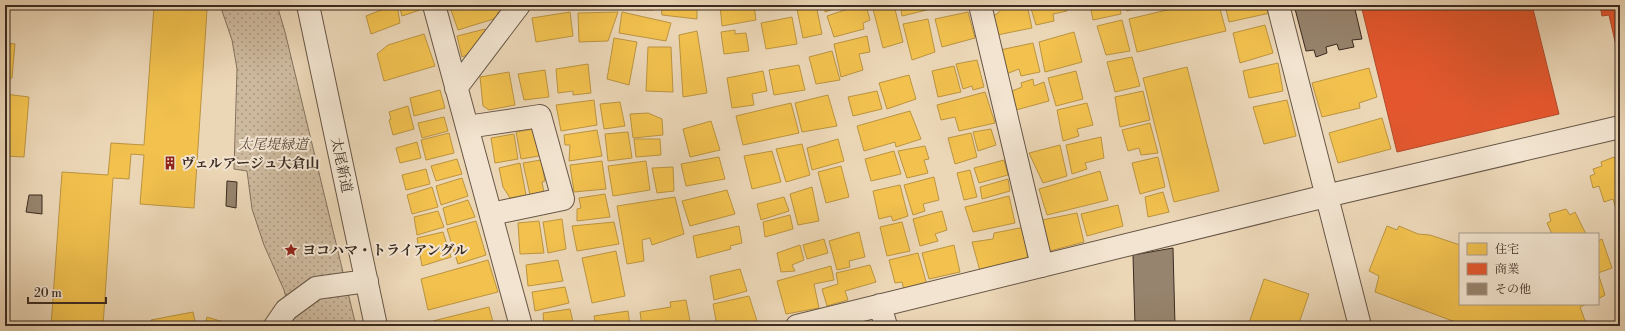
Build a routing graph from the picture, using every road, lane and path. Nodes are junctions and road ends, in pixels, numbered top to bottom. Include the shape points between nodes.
1 (308, 5) edge
2 (434, 5) edge
3 (519, 5) edge
4 (980, 5) edge
5 (1278, 5) edge
6 (456, 88) junction
7 (467, 127) junction
8 (1620, 127) edge
9 (1326, 196) junction
10 (491, 214) junction
11 (1042, 266) junction
12 (367, 281) junction
13 (883, 316) edge
14 (284, 321) edge
15 (376, 326) edge
16 (521, 326) edge
17 (797, 326) edge
18 (1360, 326) edge

1 - 12 street, 太尾新道
2 - 6 street
3 - 6 street
4 - 11 street
5 - 9 street
6 - 7 street
7 - 10 street
7 - 10 street via 540,116 563,198
8 - 9 street
9 - 11 street
9 - 18 street
10 - 16 street
11 - 13 street
12 - 14 street via 316,288
12 - 15 street, 太尾新道
13 - 17 street

